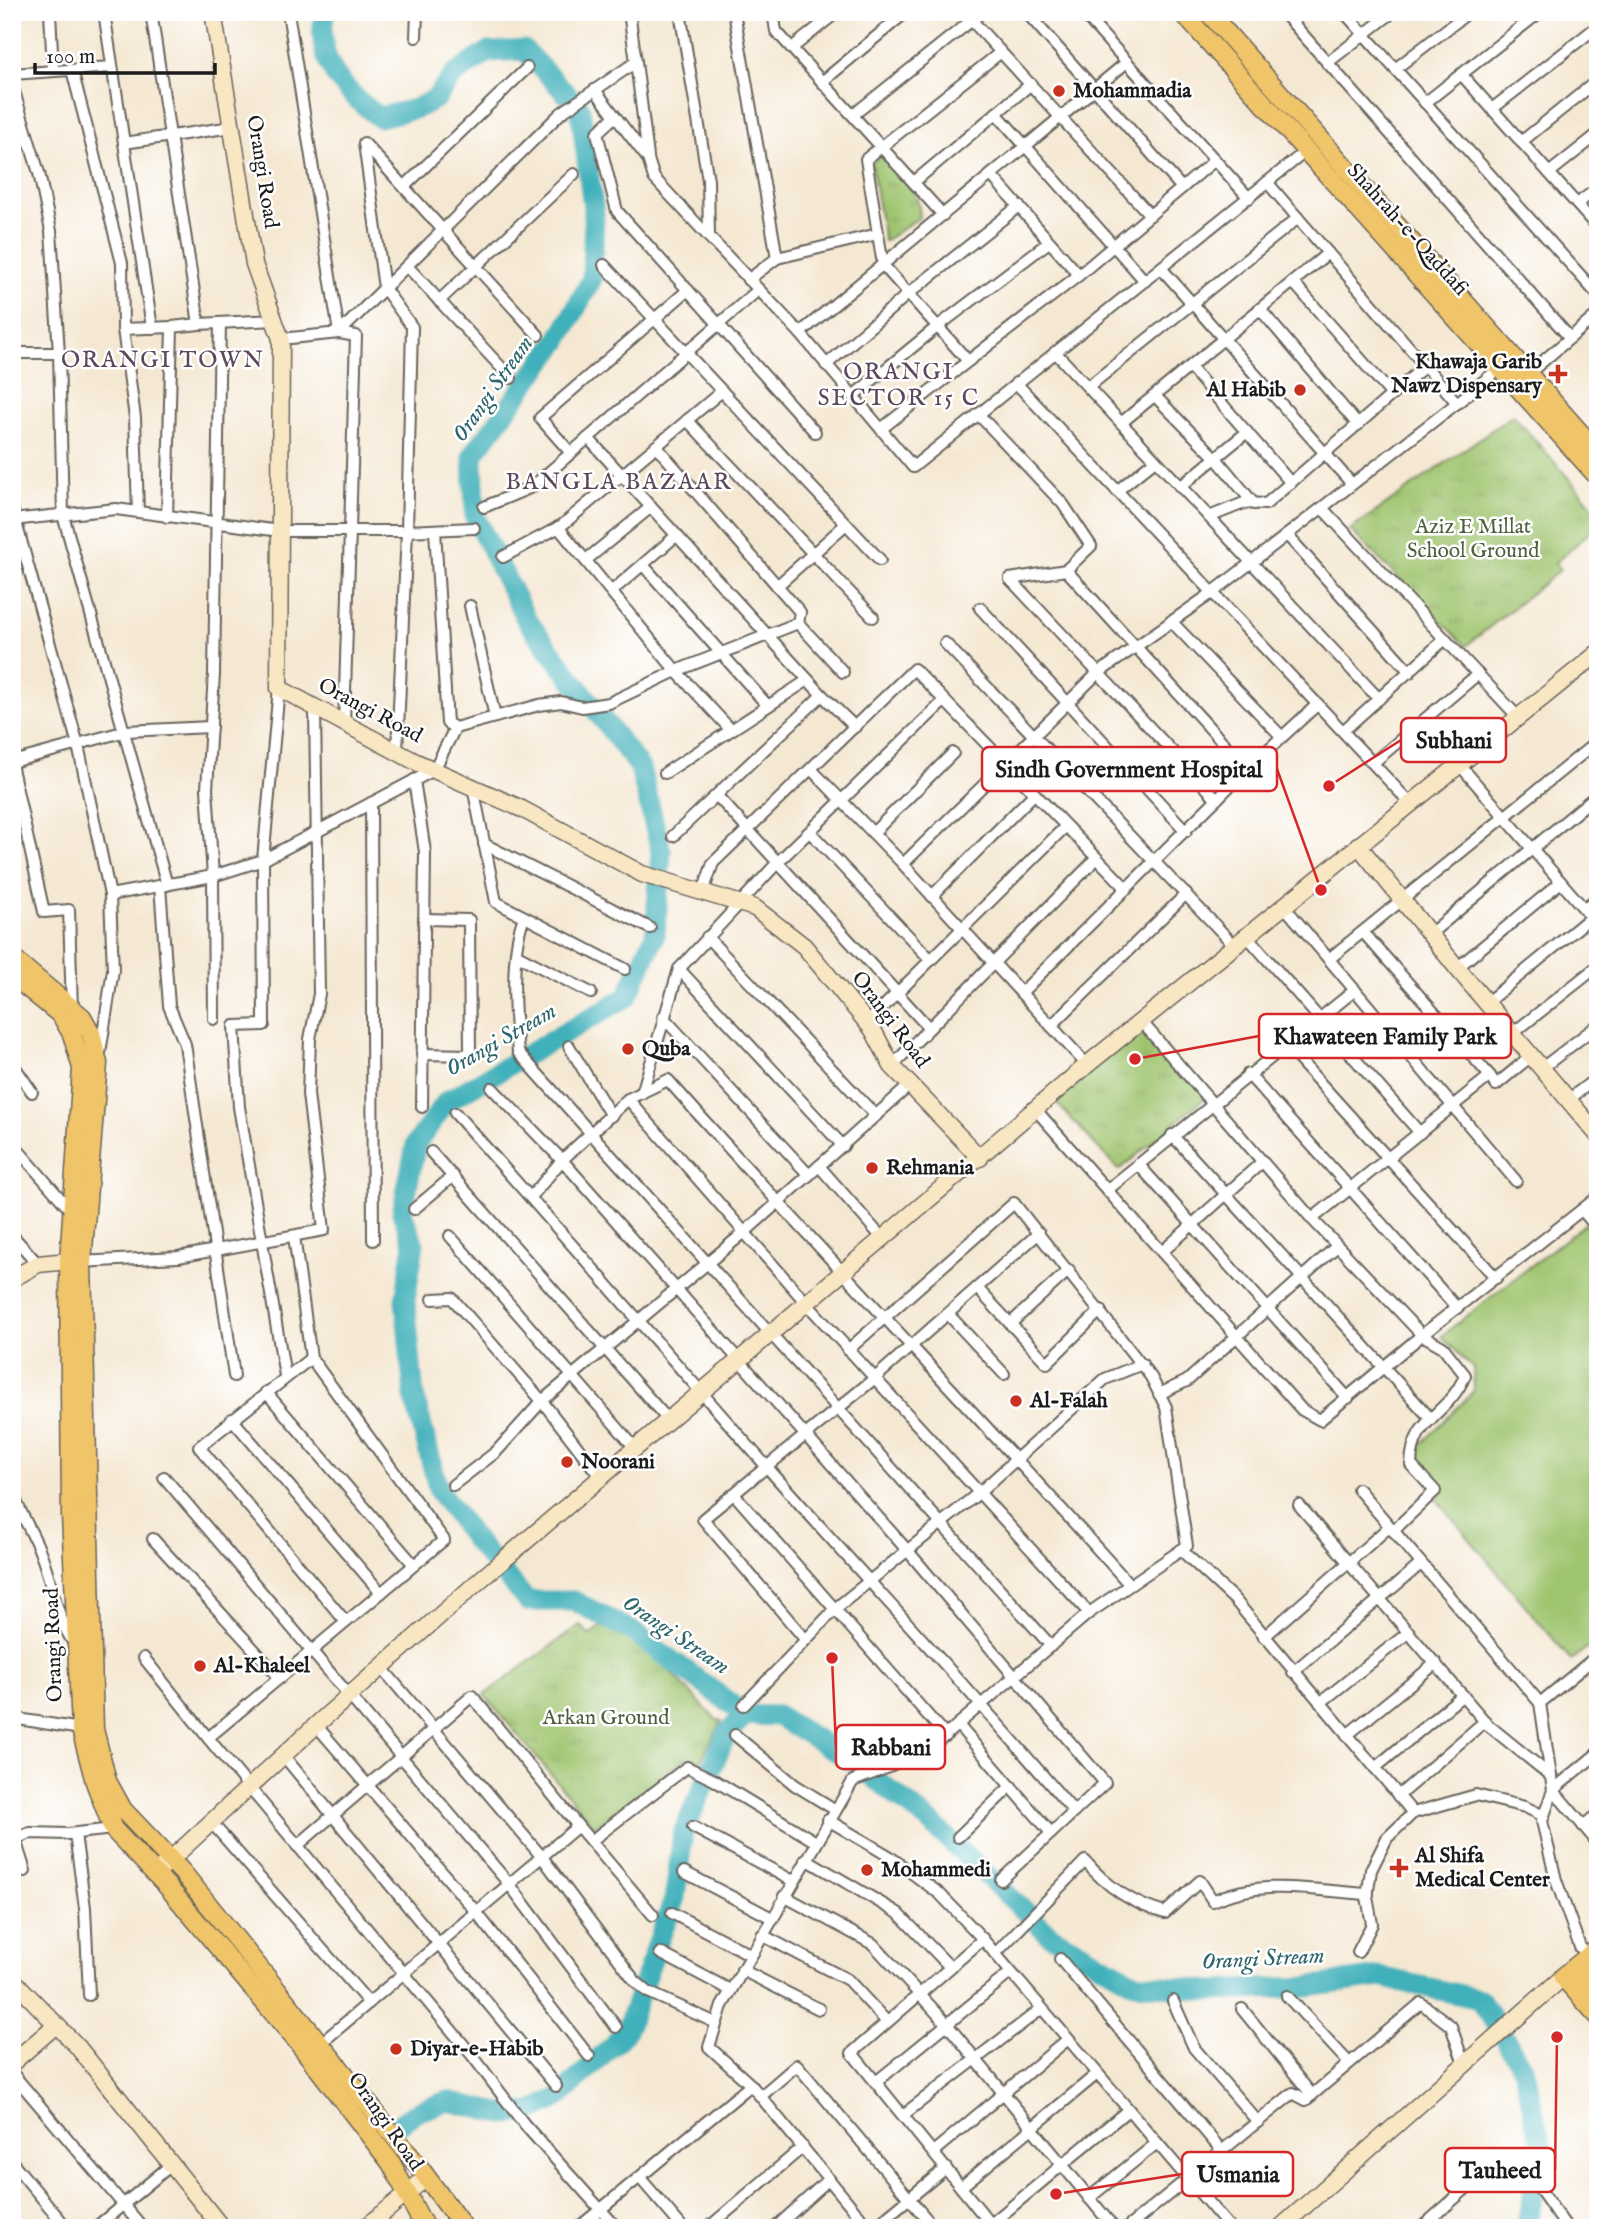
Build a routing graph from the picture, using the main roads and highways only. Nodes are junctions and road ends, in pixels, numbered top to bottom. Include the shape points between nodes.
1 (1182, 12) edge
2 (1208, 12) edge
3 (1598, 453) edge
4 (1598, 477) edge
5 (12, 958) edge
6 (12, 975) edge
7 (75, 1262) junction
8 (169, 1870) junction
9 (1579, 1971) edge
10 (1598, 1993) edge
11 (1598, 2016) edge
12 (425, 2228) edge
13 (464, 2228) edge

1 - 4 main road, Shahrah-e-Qaddafi
2 - 3 main road, Shahrah-e-Qaddafi
5 - 7 main road via 82,1017 98,1063
6 - 7 main road, Orangi Road via 49,1001 72,1034 82,1068 73,1213
7 - 8 main road via 94,1729 107,1781
7 - 8 main road, Orangi Road via 71,1515 81,1729 113,1829
8 - 12 main road, Orangi Road via 391,2163
8 - 13 main road, Orangi Road via 320,2044
9 - 10 main road
9 - 11 main road

